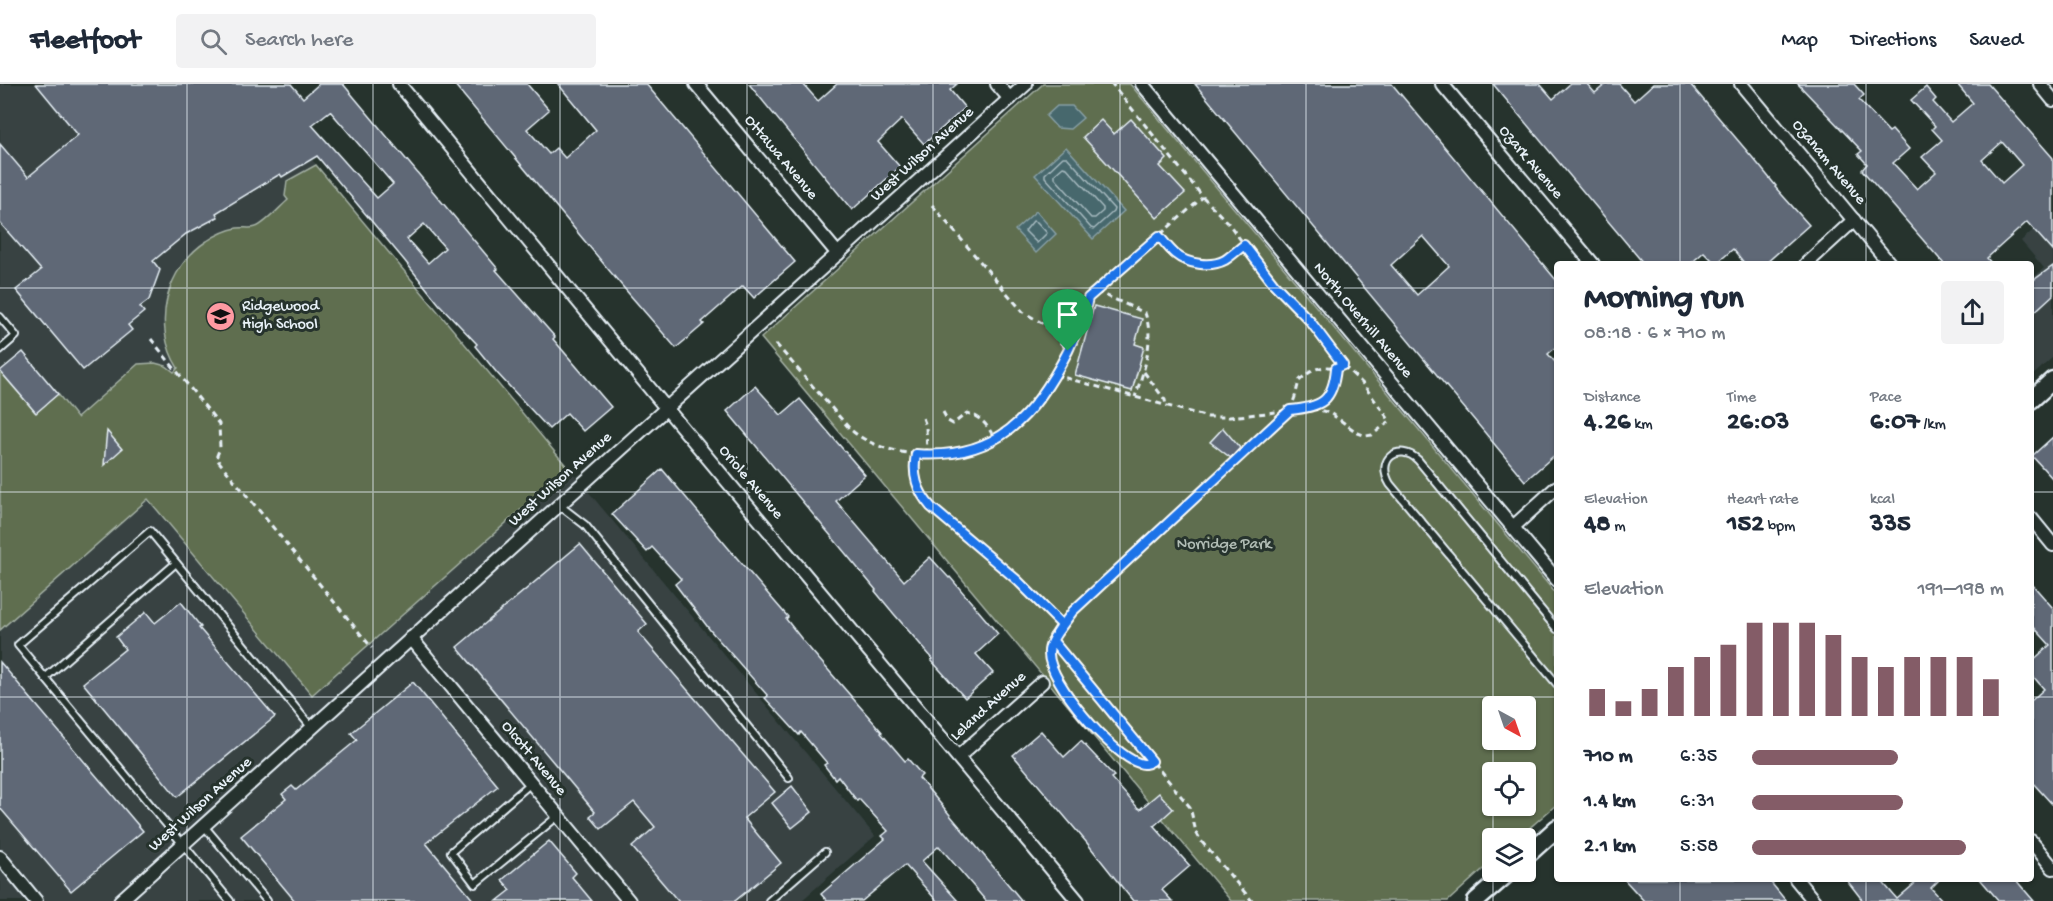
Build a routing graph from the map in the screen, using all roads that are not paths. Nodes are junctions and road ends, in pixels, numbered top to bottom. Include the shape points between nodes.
1 (399, 84) edge
2 (696, 84) edge
3 (997, 84) edge
4 (1026, 84) edge
5 (1142, 84) edge
6 (1442, 84) edge
7 (1741, 84) edge
8 (2040, 84) edge
9 (1010, 99) junction
10 (2053, 100) edge
11 (1854, 220) junction
12 (838, 254) junction
13 (1590, 261) edge
14 (1809, 261) edge
15 (1888, 261) edge
16 (0, 317) edge
17 (0, 350) edge
18 (2053, 380) edge
19 (2034, 397) edge
20 (666, 408) junction
21 (1554, 490) edge
22 (558, 505) junction
23 (2034, 522) edge
24 (1513, 527) junction
25 (2053, 544) edge
26 (176, 563) junction
27 (1554, 576) edge
28 (1554, 625) edge
29 (411, 638) junction
30 (45, 678) junction
31 (1554, 680) edge
32 (1042, 682) dead end
33 (312, 728) junction
34 (958, 757) junction
35 (789, 778) dead end
36 (531, 783) junction
37 (558, 816) junction
38 (204, 825) junction
39 (1554, 831) edge
40 (182, 844) junction
41 (2034, 845) edge
42 (1536, 847) edge
43 (825, 852) dead end
44 (0, 857) edge
45 (2053, 868) edge
46 (1498, 882) edge
47 (1798, 882) edge
48 (36, 901) edge
49 (120, 901) edge
50 (230, 901) edge
51 (267, 901) edge
52 (629, 901) edge
53 (769, 901) edge
54 (1078, 901) edge
55 (1476, 901) edge
56 (1814, 901) edge

1 - 20 street, Oriole Avenue
2 - 12 street, Ottawa Avenue
3 - 9 street
4 - 9 street, West Wilson Avenue
5 - 24 street, North Overhill Avenue
6 - 13 street, Ozark Avenue
7 - 11 street, Ozanam Avenue
8 - 10 street
9 - 12 street, West Wilson Avenue
11 - 14 street
11 - 15 street, Ozanam Avenue
12 - 20 street, West Wilson Avenue
16 - 17 lane via 16,336
18 - 19 main road
20 - 22 street, West Wilson Avenue
20 - 34 street, Oriole Avenue
21 - 24 street
22 - 29 street, West Wilson Avenue
22 - 35 lane via 585,525
23 - 25 street
24 - 27 street, North Overhill Avenue
26 - 30 lane
26 - 30 lane via 150,531 18,645
26 - 33 lane
28 - 31 lane via 1418,460 1405,452 1391,457 1384,470 1390,484
29 - 33 street, West Wilson Avenue
29 - 36 street, Olcott Avenue
30 - 40 lane
32 - 34 street, Leland Avenue
33 - 38 street, West Wilson Avenue
34 - 54 street, Oriole Avenue
36 - 37 street, Olcott Avenue
36 - 37 lane via 451,852 475,884
37 - 52 street, Olcott Avenue
38 - 40 street, West Wilson Avenue
38 - 51 lane
39 - 42 main road
40 - 49 street, West Wilson Avenue
40 - 50 lane
41 - 45 street
43 - 53 lane
44 - 48 street
46 - 55 main road
47 - 56 street

